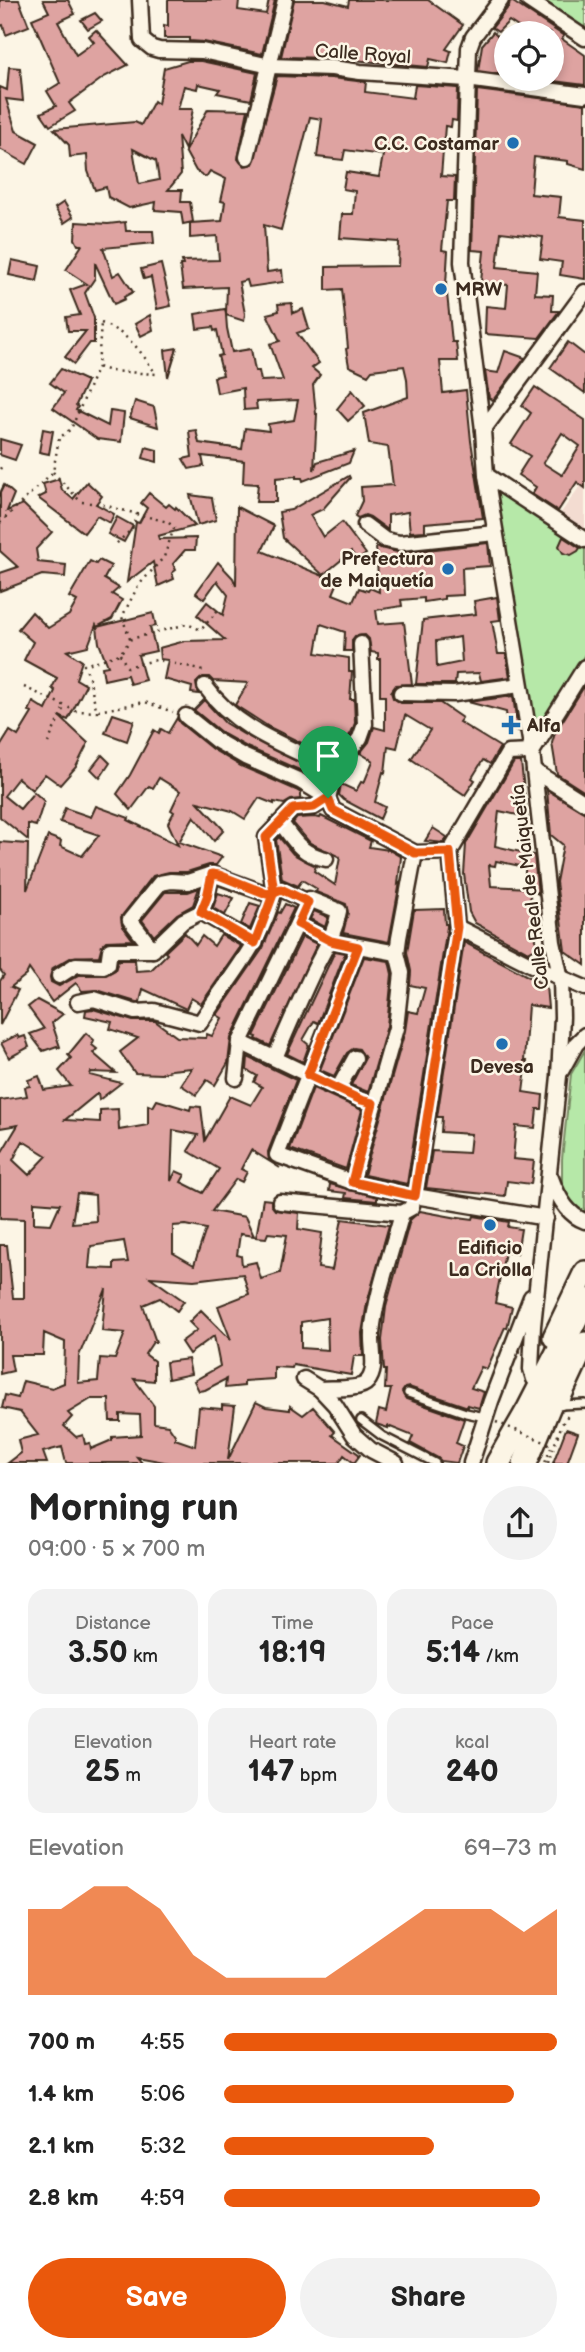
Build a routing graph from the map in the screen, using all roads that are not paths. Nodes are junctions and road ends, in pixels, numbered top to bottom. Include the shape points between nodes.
1 (140, 0) edge
2 (285, 0) edge
3 (501, 0) edge
4 (528, 0) edge
5 (585, 38) edge
6 (270, 66) junction
7 (467, 79) junction
8 (585, 95) edge
9 (247, 157) dead end
10 (585, 292) edge
11 (483, 430) junction
12 (486, 475) junction
13 (365, 525) dead end
14 (495, 533) junction
15 (585, 540) edge
16 (360, 644) dead end
17 (585, 667) edge
18 (520, 685) junction
19 (205, 686) dead end
20 (401, 693) dead end
21 (186, 716) road end
22 (532, 752) junction
23 (335, 770) junction
24 (534, 771) junction
25 (328, 798) junction
26 (585, 803) edge
27 (281, 823) junction
28 (450, 852) junction
29 (415, 853) junction
30 (326, 859) dead end
31 (212, 874) junction
32 (274, 892) junction
33 (308, 902) junction
34 (201, 912) junction
35 (298, 924) junction
36 (457, 927) junction
37 (331, 941) junction
38 (255, 943) junction
39 (358, 947) junction
40 (153, 950) junction
41 (397, 953) junction
42 (59, 976) dead end
43 (561, 978) junction
44 (585, 988) edge
45 (78, 1002) dead end
46 (585, 1035) edge
47 (240, 1042) junction
48 (275, 1058) junction
49 (355, 1058) dead end
50 (308, 1075) junction
51 (559, 1076) junction
52 (236, 1078) dead end
53 (338, 1089) junction
54 (373, 1103) junction
55 (550, 1175) junction
56 (352, 1182) junction
57 (415, 1196) junction
58 (280, 1202) dead end
59 (402, 1213) junction
60 (546, 1218) junction
61 (585, 1221) edge
62 (585, 1272) edge
63 (541, 1273) junction
64 (585, 1300) edge
65 (585, 1318) edge
66 (583, 1354) edge
67 (304, 1379) dead end
68 (534, 1380) junction
69 (320, 1389) junction
70 (408, 1393) dead end
71 (585, 1404) edge
72 (565, 1405) junction
73 (529, 1409) junction
74 (361, 1420) dead end
75 (491, 1420) junction
76 (396, 1463) edge
77 (435, 1463) edge
78 (471, 1463) edge
79 (498, 1463) edge
80 (526, 1463) edge

1 - 6 street, Calle Royal via 142,40 152,48 202,51
2 - 6 street
3 - 7 street, Calle Real de Maiquetía via 470,43
4 - 5 street
6 - 7 street, Calle Royal
6 - 9 street
7 - 8 street, Calle Royal
7 - 11 street, Calle Real de Maiquetía via 462,262
10 - 11 street
11 - 12 street, Calle Real de Maiquetía
12 - 14 street, Calle Real de Maiquetía
12 - 15 street
13 - 14 street via 385,540 400,543
14 - 18 street, Calle Real de Maiquetía
16 - 23 street via 365,724
17 - 22 street
18 - 20 street via 454,694
18 - 22 street, Calle Real de Maiquetía
19 - 23 street via 217,704 251,730
21 - 25 street via 217,741
22 - 24 street, Calle Real de Maiquetía
22 - 28 street via 508,753
23 - 25 street
24 - 26 street
24 - 43 street, Calle Real de Maiquetía
25 - 27 street via 314,807 293,809
25 - 29 street via 333,810
27 - 30 street via 302,850
27 - 32 street via 266,837
28 - 29 street
28 - 36 street
29 - 41 street
31 - 32 street via 267,894
31 - 34 street
31 - 40 street via 188,882 160,883 133,914 130,919
32 - 33 street via 281,889
32 - 38 street
33 - 35 street
33 - 37 street via 339,911
34 - 38 street
34 - 40 street via 183,921
35 - 37 street
35 - 47 street
36 - 43 street
36 - 57 street
37 - 39 street
37 - 48 street
38 - 45 street via 200,1023 154,1011 135,1012 94,999
39 - 41 street
39 - 50 street
40 - 42 street via 110,950 108,964 76,965
41 - 54 street via 402,973 396,1028
43 - 44 street
43 - 51 street, Calle Real de Maiquetía
46 - 51 street
47 - 48 street
47 - 52 street
48 - 50 street
49 - 53 street
50 - 53 street
50 - 56 street via 277,1155
51 - 55 street, Calle Real de Maiquetía
53 - 54 street
54 - 56 street
55 - 60 street, Calle Real de Maiquetía
55 - 61 street via 571,1214
56 - 57 street
57 - 59 street via 411,1208
57 - 60 street
58 - 59 street
59 - 69 street via 372,1334 369,1381 362,1387
60 - 63 street, Calle Real de Maiquetía
62 - 68 street
63 - 68 street, Calle Real de Maiquetía via 533,1326
63 - 75 street
64 - 73 main road
65 - 80 main road
66 - 72 street
67 - 69 street
68 - 73 street
69 - 76 street via 354,1435
70 - 75 lane
71 - 72 lane
72 - 80 street
73 - 79 main road
74 - 77 lane
75 - 78 street

